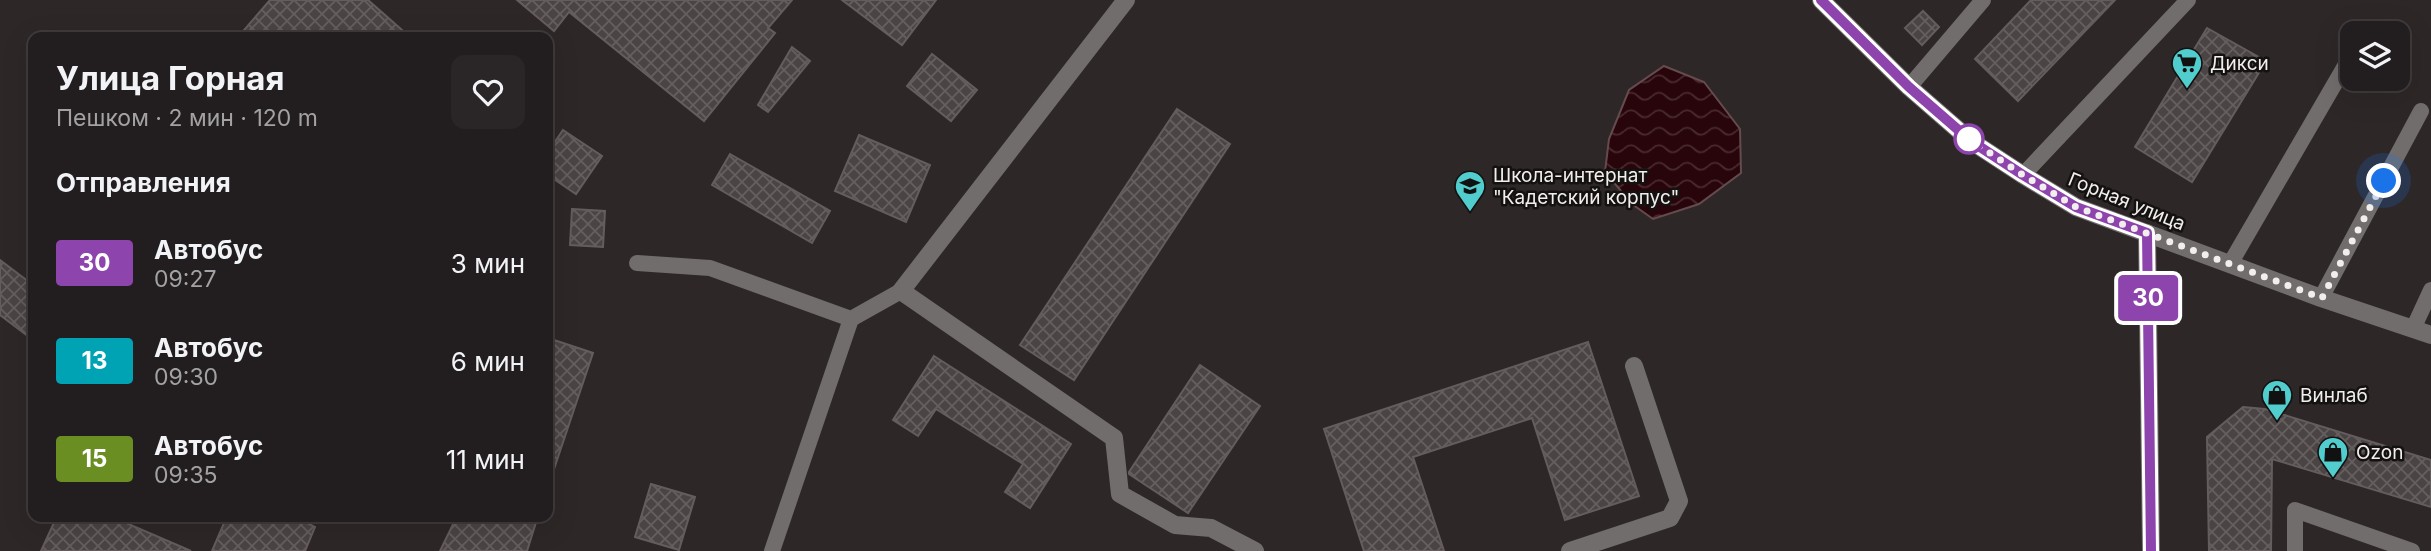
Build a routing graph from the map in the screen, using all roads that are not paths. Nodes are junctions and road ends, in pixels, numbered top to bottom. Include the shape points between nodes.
1 (1126, 0) edge
2 (1821, 0) edge
3 (1983, 0) edge
4 (2188, 0) edge
5 (2340, 75) edge
6 (1909, 87) junction
7 (2421, 111) dead end
8 (2023, 175) junction
9 (2147, 233) junction
10 (637, 263) dead end
11 (2230, 264) junction
12 (2431, 290) edge
13 (901, 291) junction
14 (2322, 298) junction
15 (851, 319) junction
16 (2413, 329) junction
17 (2431, 335) edge
18 (1633, 366) dead end
19 (772, 551) edge
20 (1255, 551) edge
21 (1570, 551) edge
22 (2151, 551) edge
23 (2295, 551) edge
24 (2412, 551) edge

1 - 13 street
2 - 6 street, Горная улица
3 - 6 lane
4 - 8 lane
5 - 11 lane
6 - 8 street, Горная улица via 1971,141
7 - 14 lane
8 - 9 street, Горная улица via 2076,207
9 - 11 street, Горная улица
9 - 22 street
10 - 15 lane via 710,268
11 - 14 street, Горная улица
12 - 16 lane
13 - 15 lane
13 - 20 street via 1114,438 1120,494 1175,525 1211,528
14 - 16 street, Горная улица
15 - 19 lane
16 - 17 street, Горная улица
18 - 21 street via 1679,500 1670,518
23 - 24 lane via 2295,510

